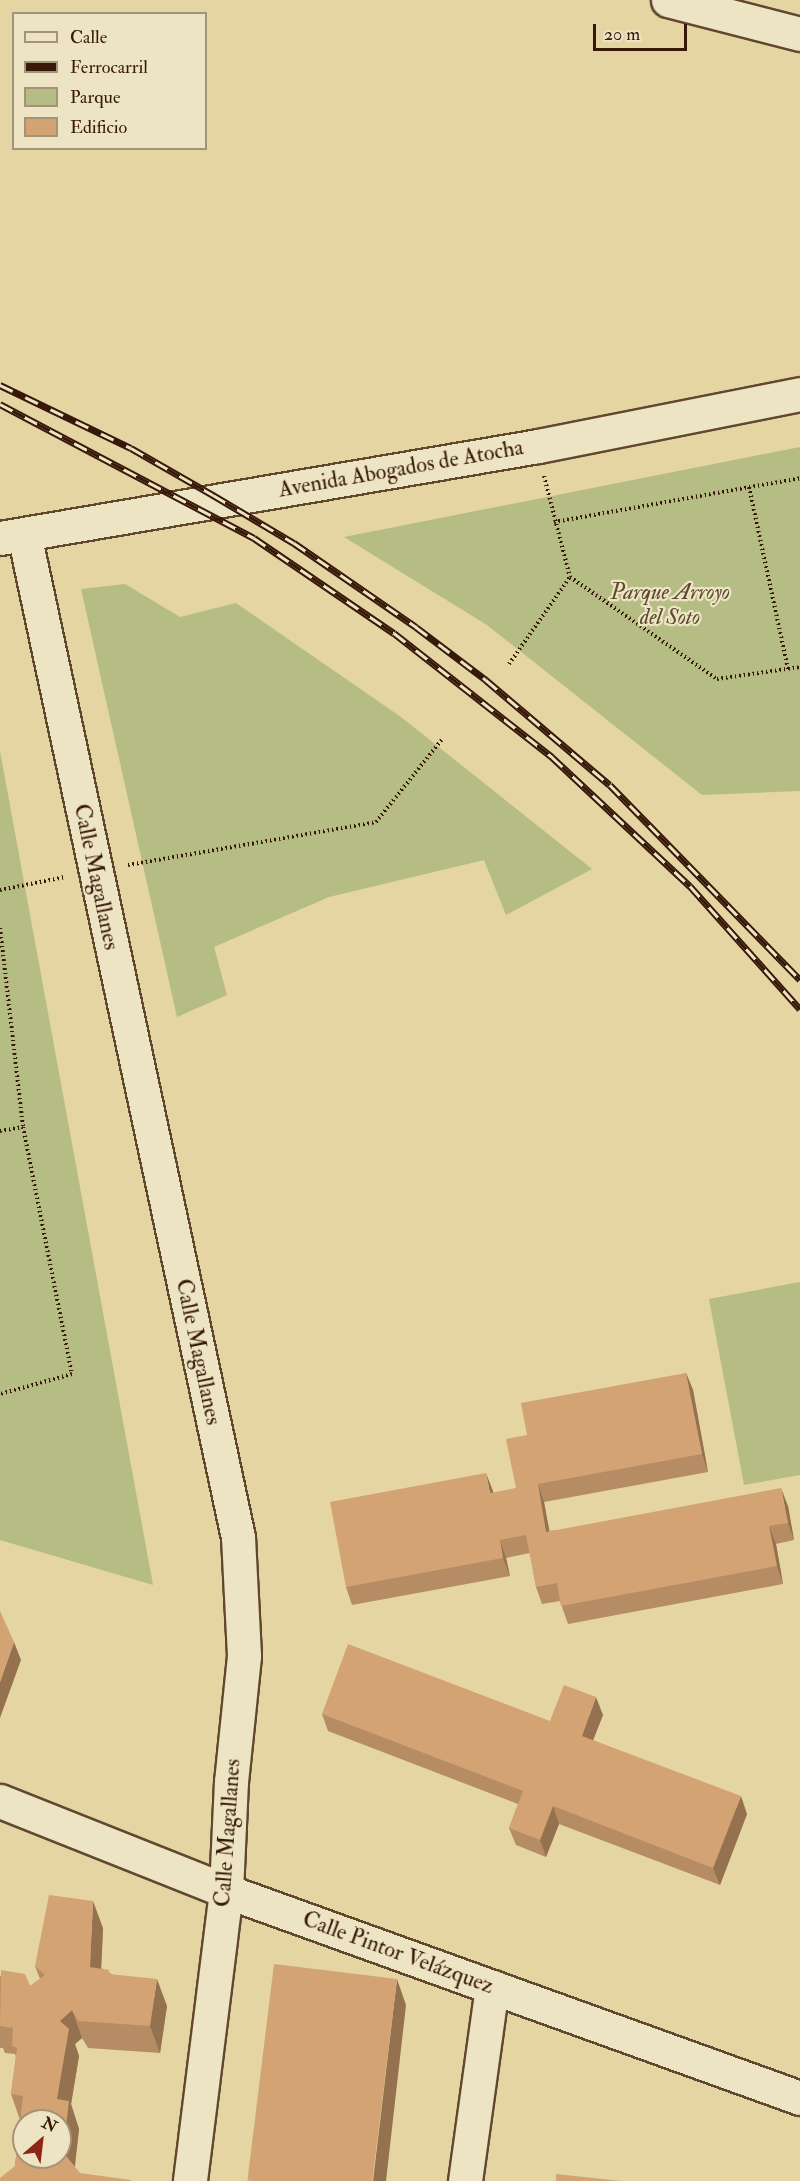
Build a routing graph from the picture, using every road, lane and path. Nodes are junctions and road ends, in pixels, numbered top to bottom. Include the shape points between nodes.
1 (668, 0) edge
2 (800, 34) edge
3 (800, 394) edge
4 (538, 446) junction
5 (800, 478) edge
6 (749, 487) junction
7 (554, 522) junction
8 (12, 536) edge
9 (570, 577) junction
10 (509, 664) dead end
11 (800, 667) edge
12 (788, 669) junction
13 (443, 738) dead end
14 (94, 871) junction
15 (0, 890) edge
16 (0, 928) edge
17 (23, 1126) junction
18 (0, 1131) edge
19 (0, 1394) edge
20 (0, 1801) edge
21 (226, 1891) junction
22 (492, 1988) junction
23 (800, 2098) edge
24 (190, 2181) edge
25 (465, 2181) edge

1 - 2 street
3 - 4 street, Avenida Abogados de Atocha
4 - 7 path
4 - 8 street, Avenida Abogados de Atocha
5 - 6 path
6 - 7 path
6 - 12 path
7 - 9 path
8 - 14 street, Calle Magallanes
9 - 10 path
9 - 12 path via 717,679
11 - 12 path
13 - 14 path via 376,822
14 - 15 path
14 - 21 street, Calle Magallanes via 238,1537 244,1656 231,1781
16 - 17 path
17 - 18 path
17 - 19 path via 72,1374
20 - 21 street, Calle Pintor Velázquez
21 - 22 street, Calle Pintor Velázquez
21 - 24 street, Calle Magallanes
22 - 23 street, Calle Pintor Velázquez
22 - 25 street

